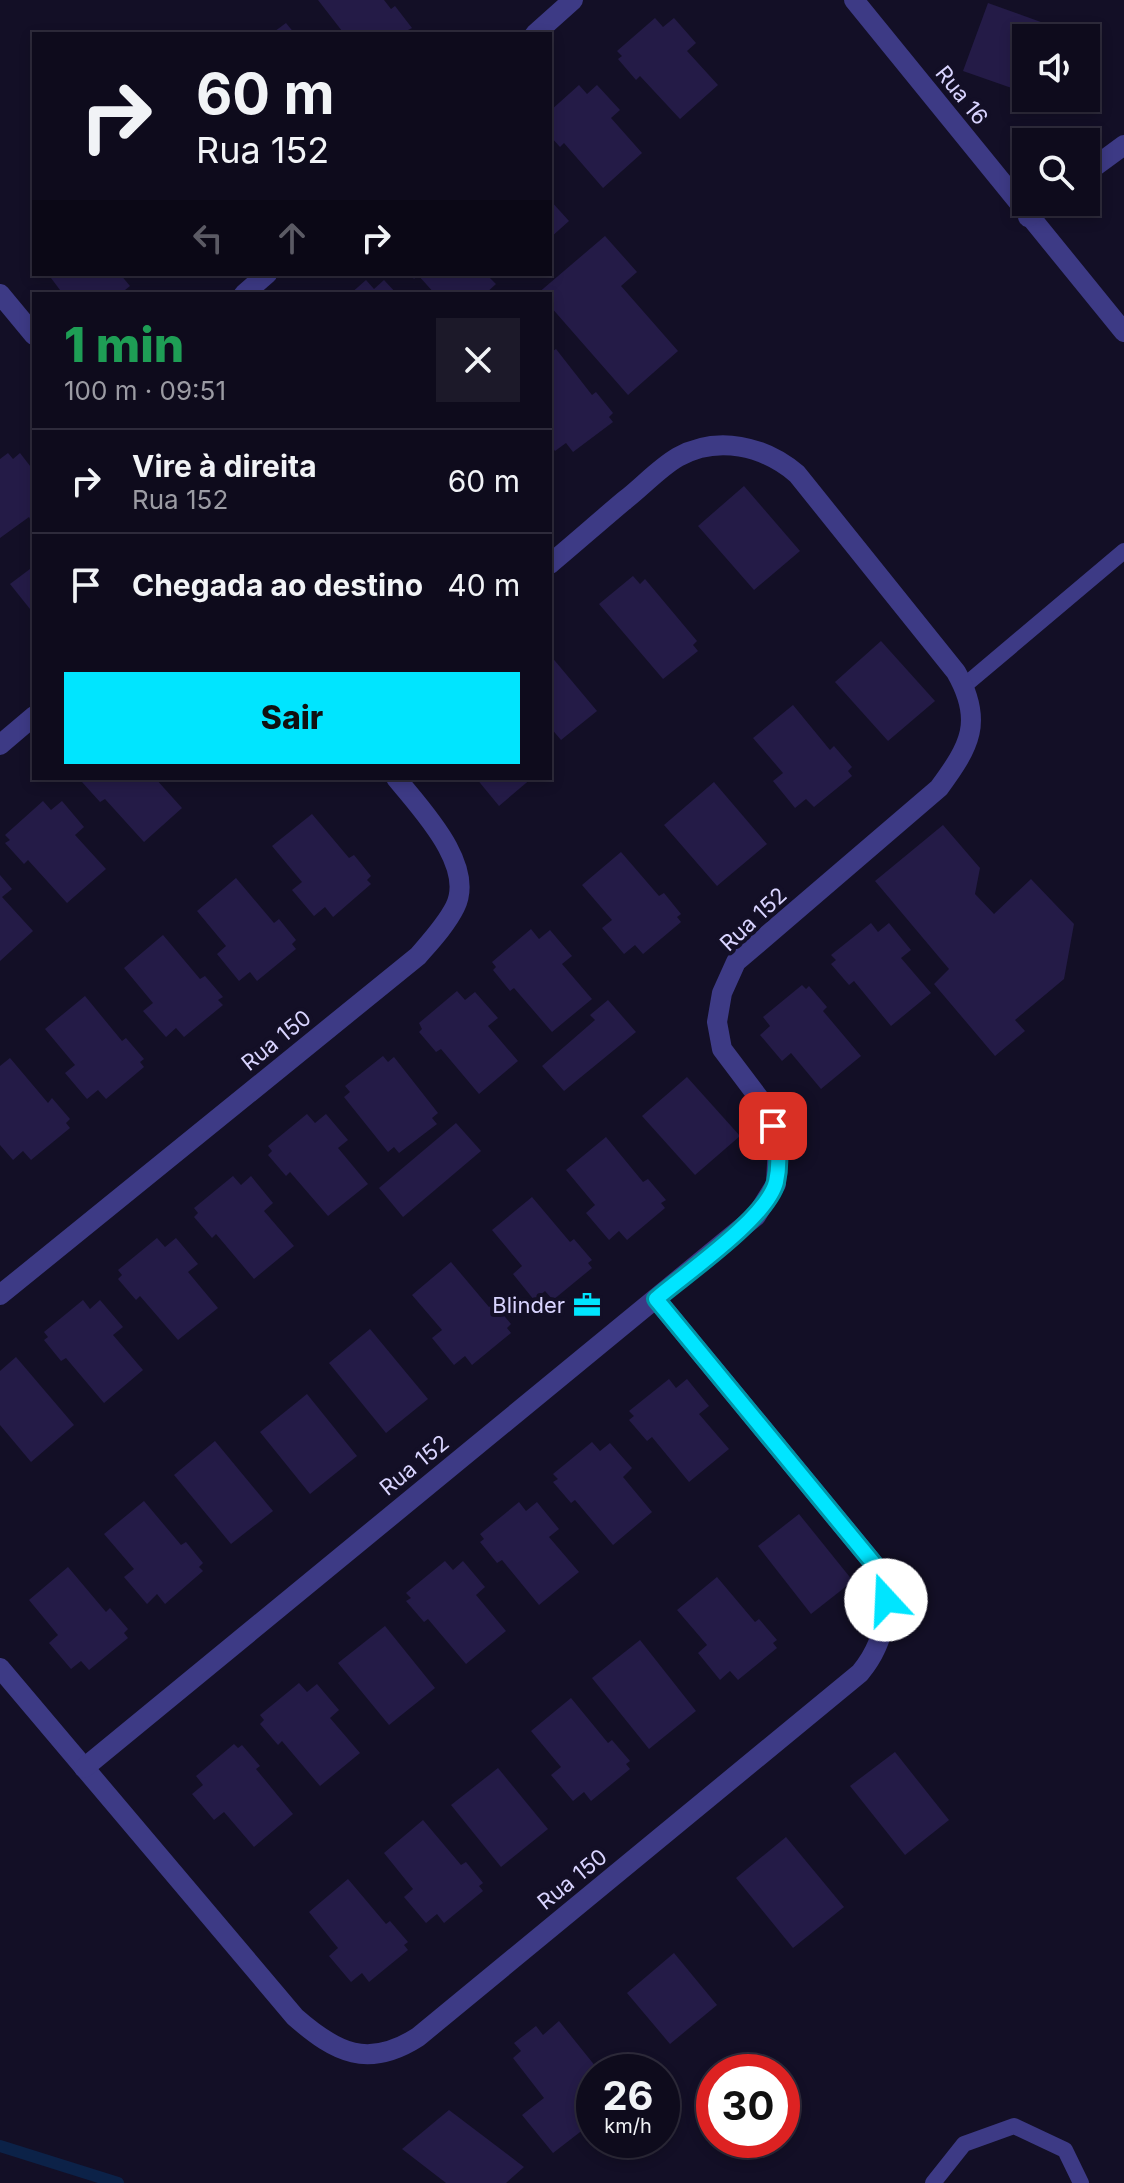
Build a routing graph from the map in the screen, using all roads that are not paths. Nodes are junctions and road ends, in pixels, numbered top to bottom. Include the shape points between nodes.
1 (573, 0) edge
2 (854, 0) edge
3 (537, 32) edge
4 (1124, 145) edge
5 (1100, 163) edge
6 (1028, 217) joint
7 (265, 276) edge
8 (246, 292) edge
9 (0, 294) edge
10 (1124, 332) edge
11 (32, 333) edge
12 (1124, 551) edge
13 (552, 562) edge
14 (964, 686) junction
15 (32, 718) edge
16 (0, 745) edge
17 (398, 780) edge
18 (0, 1295) edge
19 (656, 1299) junction
20 (0, 1668) edge
21 (84, 1768) junction
22 (933, 2183) edge
23 (1081, 2183) edge

1 - 3 street
2 - 6 street, Rua 16
4 - 5 street
6 - 10 street, Rua 16
7 - 8 street
9 - 11 street
12 - 14 lane
13 - 14 street, Rua 152 via 675,459 712,446 761,450 797,474
14 - 19 street, Rua 152 via 971,734 963,756 939,788 736,962 717,1022 722,1049 768,1110 778,1143 776,1184 756,1216
15 - 16 street
17 - 18 street, Rua 150 via 441,835 457,868 457,904 439,931 418,956
19 - 21 street, Rua 152
19 - 21 street, Rua 150 via 874,1564 886,1600 882,1636 860,1673 430,2027 399,2049 377,2055 335,2048 315,2035
20 - 21 street, Rua 150
22 - 23 lane via 964,2144 1014,2126 1065,2150

